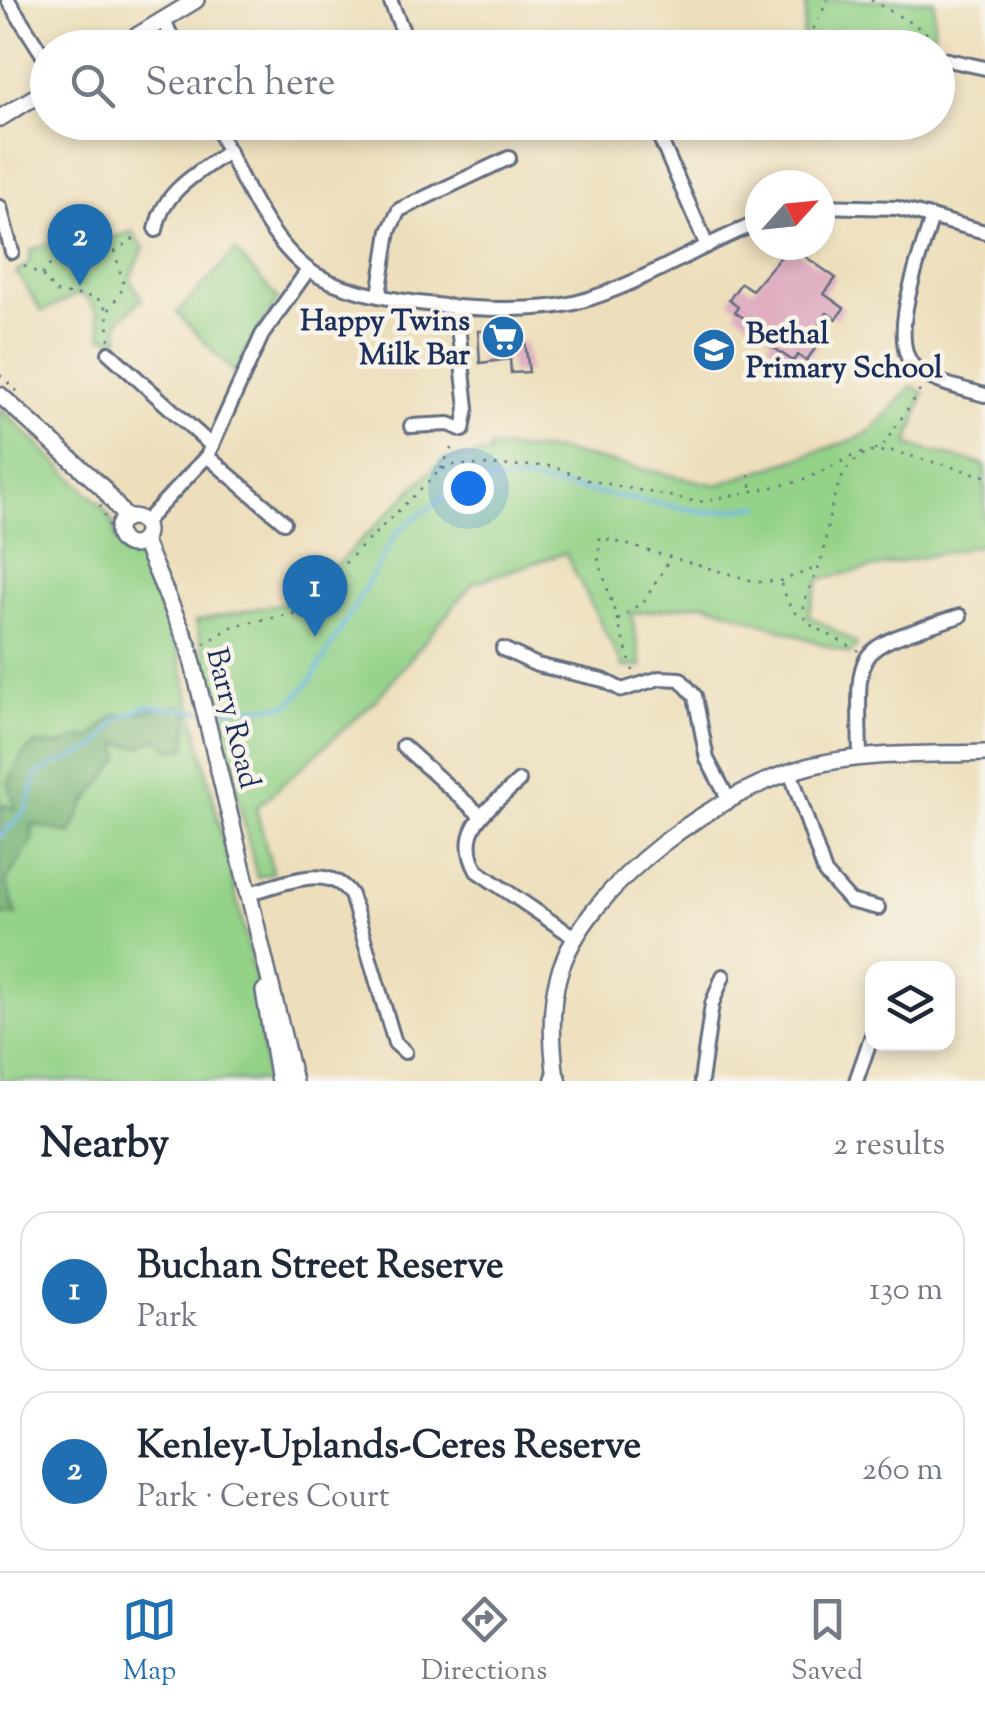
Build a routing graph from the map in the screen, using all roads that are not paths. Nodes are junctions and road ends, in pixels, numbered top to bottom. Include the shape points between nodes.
1 (8, 0) edge
2 (196, 0) edge
3 (390, 0) edge
4 (163, 20) junction
5 (147, 30) edge
6 (168, 30) edge
7 (402, 30) edge
8 (30, 34) edge
9 (955, 59) edge
10 (985, 68) edge
11 (30, 100) edge
12 (0, 118) edge
13 (223, 140) edge
14 (660, 140) edge
15 (228, 151) junction
16 (509, 158) dead end
17 (835, 206) edge
18 (0, 207) edge
19 (932, 217) junction
20 (745, 229) edge
21 (156, 230) dead end
22 (985, 232) edge
23 (707, 246) junction
24 (12, 252) dead end
25 (308, 270) junction
26 (379, 296) junction
27 (456, 308) junction
28 (109, 353) road end
29 (0, 395) edge
30 (985, 395) edge
31 (410, 426) dead end
32 (209, 451) junction
33 (126, 518) junction
34 (284, 522) dead end
35 (143, 531) junction
36 (960, 616) dead end
37 (503, 648) dead end
38 (402, 746) dead end
39 (985, 753) edge
40 (860, 758) junction
41 (790, 771) junction
42 (519, 781) dead end
43 (728, 798) junction
44 (479, 814) junction
45 (247, 894) junction
46 (878, 908) dead end
47 (252, 915) junction
48 (574, 937) junction
49 (723, 976) dead end
50 (866, 1051) edge
51 (405, 1052) dead end
52 (280, 1081) edge
53 (294, 1081) edge
54 (556, 1081) edge
55 (702, 1081) edge
56 (856, 1081) edge

1 - 8 street
2 - 4 street
3 - 7 street
4 - 5 street
4 - 6 street
9 - 10 street
11 - 12 street
13 - 15 street
14 - 23 street
15 - 21 street via 173,192
15 - 25 street via 269,222
16 - 26 street via 400,210
17 - 19 street via 897,208
18 - 24 street
19 - 22 street
19 - 30 street via 902,341 906,358 930,376
20 - 23 street
23 - 27 street via 574,303
25 - 26 street
25 - 32 street via 262,335
26 - 27 street
27 - 31 street via 467,408 463,430
28 - 32 street
29 - 33 street via 102,487
32 - 34 street
32 - 35 street
33 - 35 street
33 - 35 street, Barry Road via 120,538 131,544
35 - 45 street, Barry Road via 189,647
36 - 40 street via 882,641 866,654 859,673
37 - 43 street via 622,690 671,677 690,686 707,758
38 - 44 street
39 - 40 street
40 - 41 street
41 - 43 street
41 - 46 street via 825,873 850,901
42 - 44 street
43 - 48 street via 618,886
44 - 48 street via 468,854 478,871
45 - 47 street, Barry Road
45 - 51 street via 310,878 342,882 395,1043
47 - 52 street, Barry Road
47 - 53 street, Barry Road
48 - 54 street via 555,992
49 - 55 street via 712,1004
50 - 56 street

